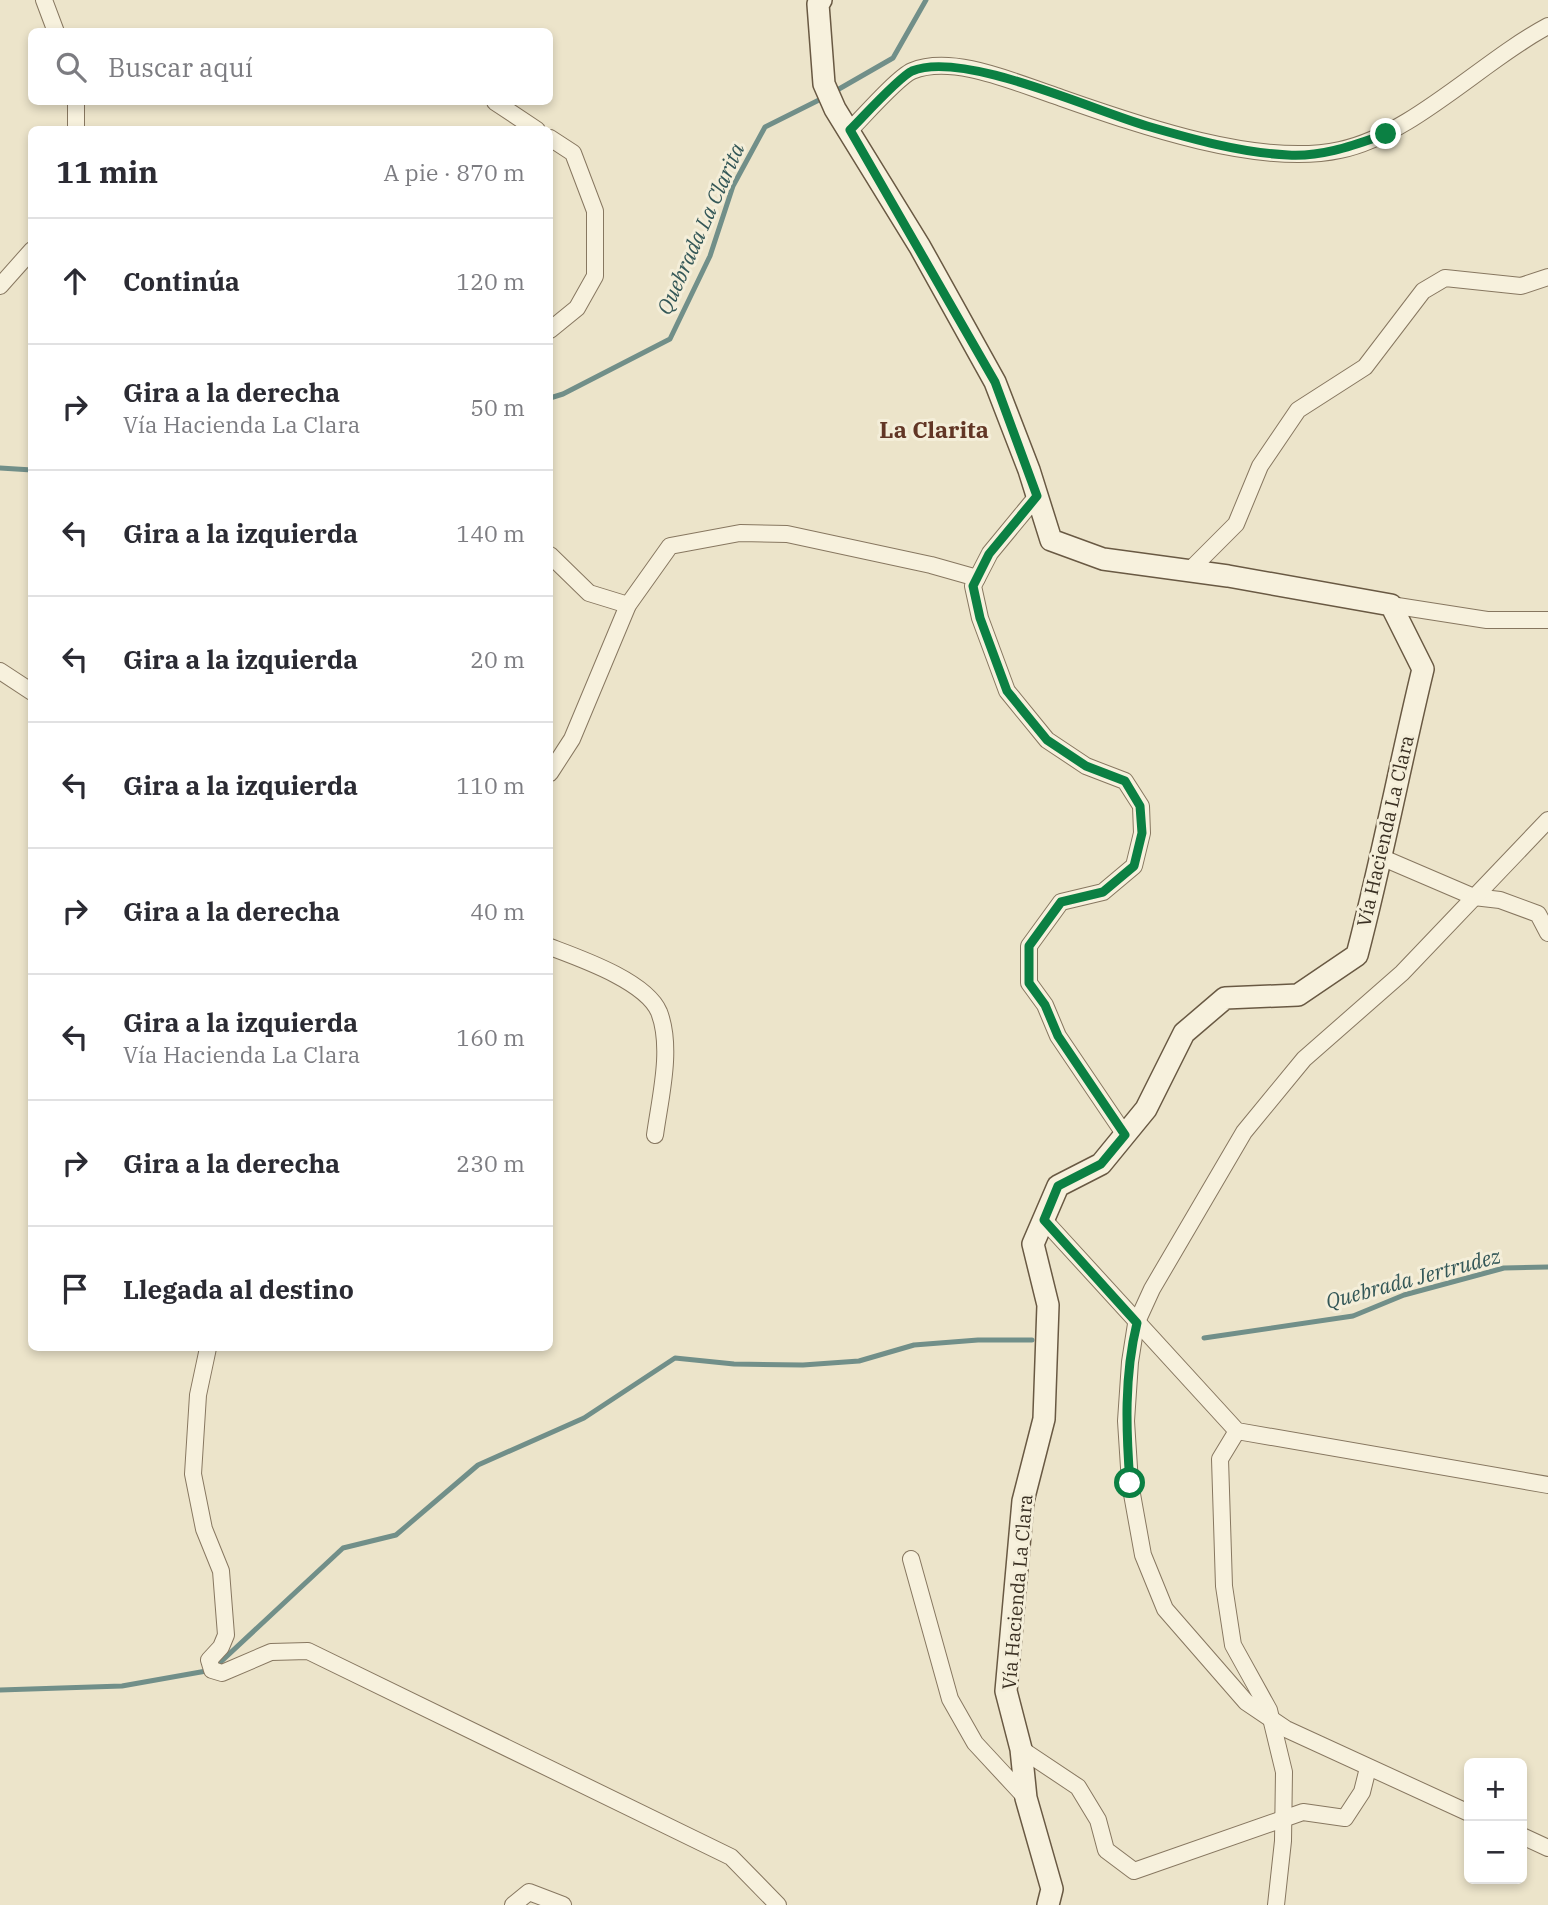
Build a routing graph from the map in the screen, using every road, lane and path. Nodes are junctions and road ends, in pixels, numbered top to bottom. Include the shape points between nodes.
1 (44, 0) edge
2 (821, 0) edge
3 (1548, 26) edge
4 (54, 28) edge
5 (76, 105) edge
6 (500, 105) edge
7 (76, 126) edge
8 (531, 126) edge
9 (850, 130) junction
10 (553, 140) edge
11 (28, 254) edge
12 (1548, 277) edge
13 (0, 286) edge
14 (553, 328) edge
15 (1037, 496) junction
16 (553, 558) edge
17 (1189, 570) junction
18 (977, 578) junction
19 (628, 605) junction
20 (1391, 605) junction
21 (1548, 620) edge
22 (0, 671) edge
23 (28, 689) edge
24 (553, 768) edge
25 (1548, 820) edge
26 (1383, 858) junction
27 (1474, 898) junction
28 (1548, 933) edge
29 (553, 948) edge
30 (655, 1135) dead end
31 (1125, 1135) junction
32 (1044, 1220) junction
33 (1137, 1323) junction
34 (207, 1351) edge
35 (1237, 1431) junction
36 (1548, 1485) edge
37 (911, 1559) dead end
38 (1271, 1719) junction
39 (1021, 1749) junction
40 (1368, 1768) junction
41 (1026, 1798) junction
42 (1464, 1811) edge
43 (1282, 1819) junction
44 (1527, 1838) edge
45 (1548, 1848) edge
46 (513, 1905) edge
47 (563, 1905) edge
48 (778, 1905) edge
49 (1048, 1905) edge
50 (1276, 1905) edge

1 - 4 street
2 - 9 street via 824,84
3 - 9 street via 1386,134 1340,150 1289,155 1237,147 1147,126 1014,80 947,65 911,72
5 - 7 street
6 - 8 street
9 - 15 street via 995,382
10 - 14 street via 573,153 595,211 595,276 577,308
11 - 13 street
12 - 17 street via 1521,286 1445,278 1423,291 1365,367 1298,410 1260,466 1236,524
15 - 17 street via 1051,540 1103,559
15 - 18 street via 989,554
16 - 19 street via 589,593
17 - 20 street
18 - 19 street via 788,534 740,533 670,547
18 - 31 street via 973,586 980,618 1007,691 1047,740 1086,766 1125,781 1140,806 1142,833 1134,866 1103,892 1061,902 1029,946 1029,983 1058,1036
19 - 24 street via 572,739
20 - 21 street via 1487,620
20 - 26 street, Vía Hacienda La Clara via 1423,669
22 - 23 street
25 - 27 street
26 - 27 street
26 - 31 street, Vía Hacienda La Clara via 1357,955 1298,995 1225,998 1184,1033 1146,1109
27 - 28 street via 1500,900 1538,914
27 - 33 street via 1402,973 1304,1059 1244,1132
29 - 30 street via 595,964 637,989 658,1010 664,1036
31 - 32 street, Vía Hacienda La Clara via 1101,1164 1058,1186
32 - 33 street
32 - 39 street, Vía Hacienda La Clara via 1033,1244 1048,1305 1044,1419 1023,1501 1006,1691
33 - 35 street
33 - 38 street via 1126,1422 1130,1483 1143,1555 1165,1609 1209,1664 1246,1702
34 - 48 street via 198,1395 193,1474 204,1529 221,1571 226,1635 209,1660 212,1670 222,1673 271,1653 308,1651 731,1857
35 - 36 street
35 - 38 street via 1220,1459 1224,1586 1233,1645
37 - 41 street via 950,1699 975,1743
38 - 40 street
38 - 43 street via 1284,1772
39 - 41 street, Vía Hacienda La Clara
39 - 43 street via 1078,1787 1098,1820 1106,1850 1133,1871
40 - 42 street
40 - 43 street via 1362,1792 1345,1818 1303,1812
41 - 49 street, Vía Hacienda La Clara via 1052,1889
43 - 50 street
44 - 45 street
46 - 47 street via 529,1892

